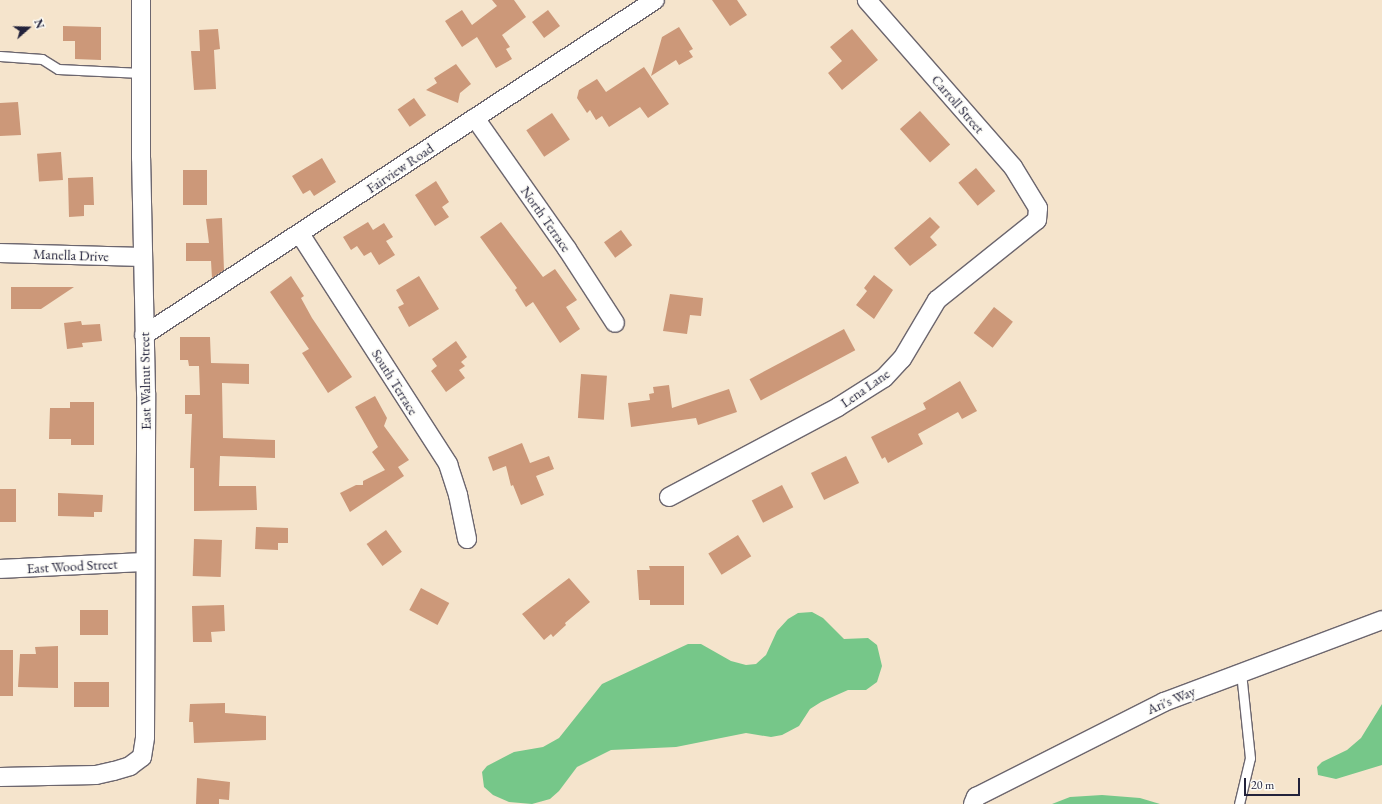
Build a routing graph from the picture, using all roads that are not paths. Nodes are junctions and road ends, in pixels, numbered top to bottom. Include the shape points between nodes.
1 (141, 0) edge
2 (656, 0) edge
3 (867, 0) edge
4 (0, 56) edge
5 (141, 73) junction
6 (475, 118) junction
7 (1037, 216) joint
8 (300, 234) junction
9 (0, 253) edge
10 (143, 257) junction
11 (615, 323) dead end
12 (144, 335) junction
13 (669, 497) dead end
14 (467, 539) dead end
15 (145, 562) junction
16 (0, 570) edge
17 (1382, 620) edge
18 (1241, 673) junction
19 (0, 777) edge
20 (973, 804) edge
21 (1239, 804) edge

1 - 5 street, East Walnut Street
2 - 6 street, Fairview Road
3 - 7 street, Carroll Street via 1013,167 1038,208
4 - 5 lane via 42,59 58,69
5 - 10 street, East Walnut Street
6 - 8 street, Fairview Road
6 - 11 street, North Terrace via 567,249
7 - 13 street, Lena Lane via 1037,220 1011,242 936,300 902,359 884,378 838,407
8 - 12 street, Fairview Road
8 - 14 street, South Terrace via 448,464 458,495
9 - 10 street, Manella Drive
10 - 12 street, East Walnut Street
12 - 15 street, East Walnut Street
15 - 16 street, East Wood Street
15 - 19 street, East Walnut Street via 148,692 146,737 142,756 130,766 96,775
17 - 18 street, Ari's Way
18 - 20 street, Ari's Way via 1164,702 976,796
18 - 21 lane via 1250,758

